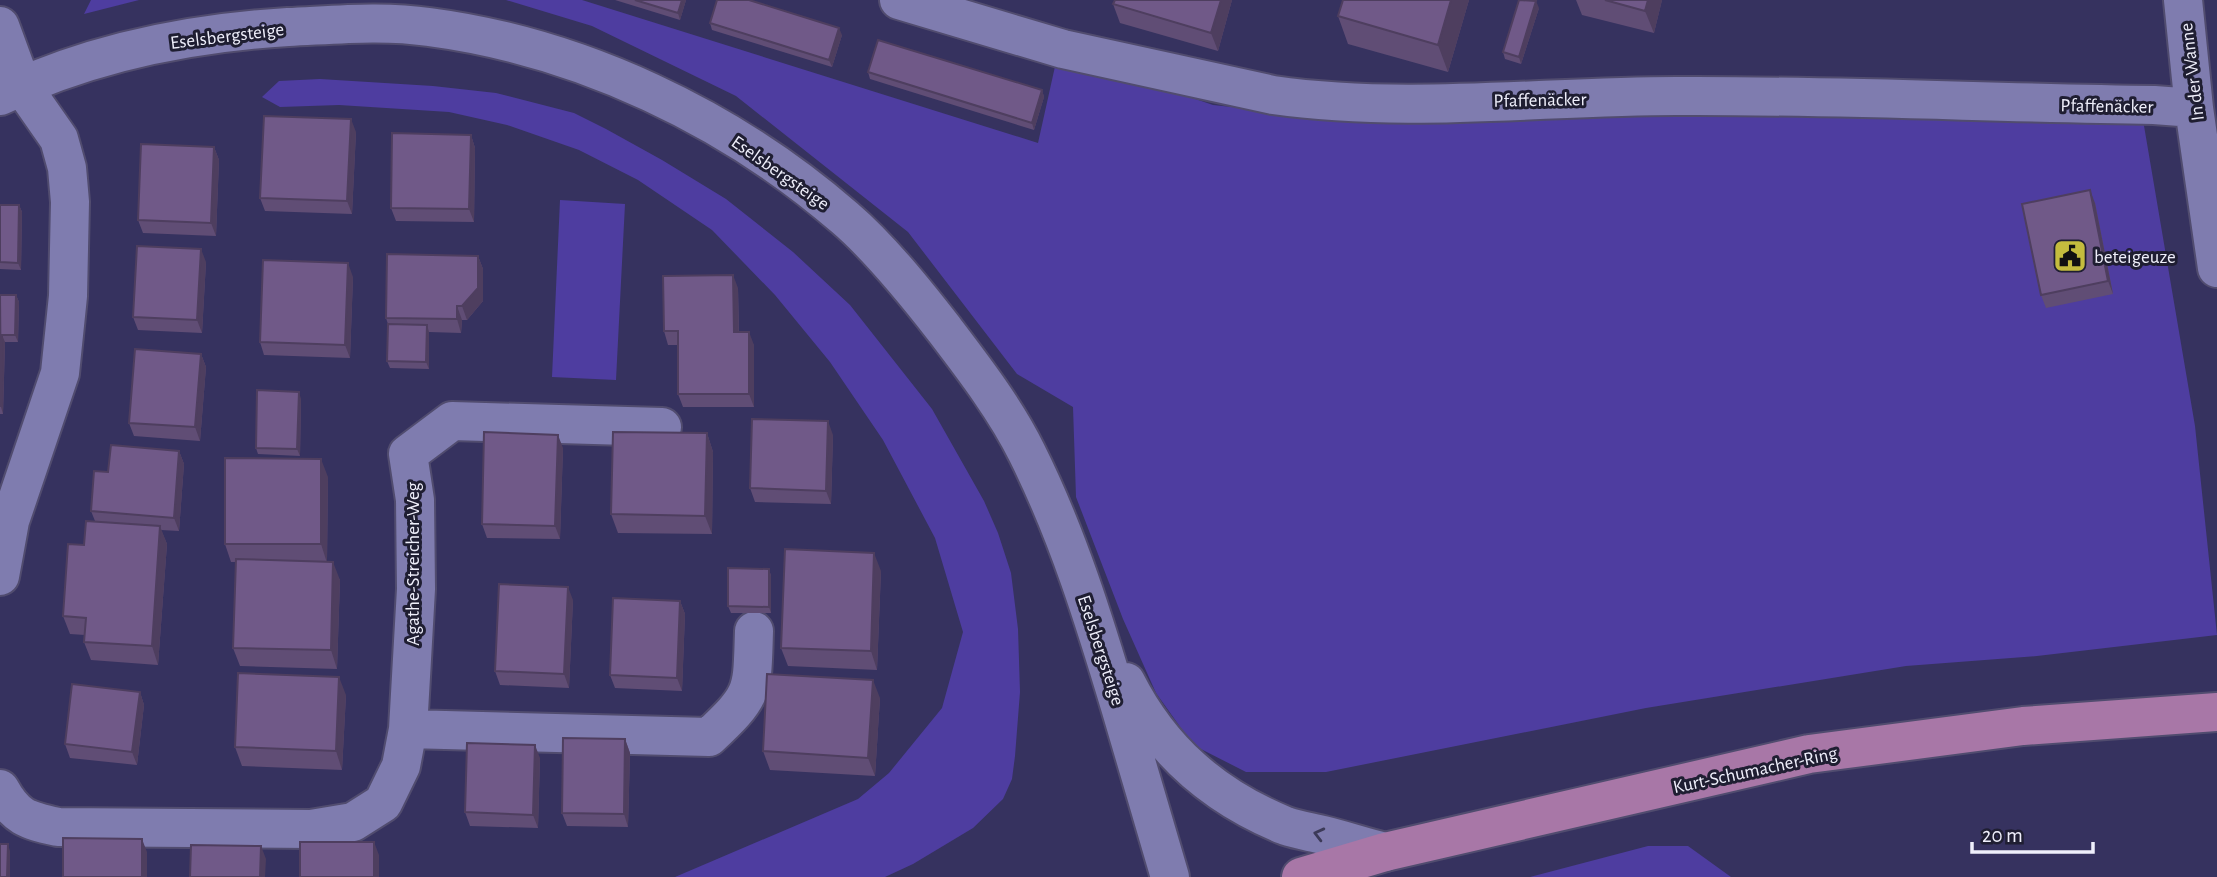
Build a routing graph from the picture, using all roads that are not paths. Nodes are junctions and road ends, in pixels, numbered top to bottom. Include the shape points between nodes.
1 (899, 0) edge
2 (2183, 0) edge
3 (0, 26) edge
4 (11, 91) edge
5 (2194, 108) junction
6 (2217, 268) edge
7 (662, 427) dead end
8 (0, 576) edge
9 (1096, 624) junction
10 (754, 631) dead end
11 (2217, 712) edge
12 (408, 729) junction
13 (0, 789) edge
14 (1385, 852) junction
15 (1170, 877) edge
16 (1301, 877) edge

1 - 5 street, Pfaffenäcker via 1063,49 1305,99 1445,102 1676,96
2 - 5 street, In der Wanne
3 - 4 street
4 - 8 street via 59,139 70,202 68,296 60,373 10,521
4 - 9 street, Eselsbergsteige via 73,66 190,37 344,24 426,26 493,38 628,81 705,120 780,167 848,220 917,294 972,366 1026,451
5 - 6 street, In der Wanne
7 - 12 street, Agathe-Streicher-Weg via 453,421 408,454 415,500 416,589
14 -> 9 street via 1289,827 1209,785 1154,727
9 - 15 street, Eselsbergsteige
10 - 12 street via 752,683 745,701 709,737
11 - 14 main road, Kurt-Schumacher-Ring via 2023,726 1809,754
12 - 13 street, Agathe-Streicher-Weg via 401,766 383,803 353,822 311,829 58,827 12,810
14 - 16 main road, Kurt-Schumacher-Ring

